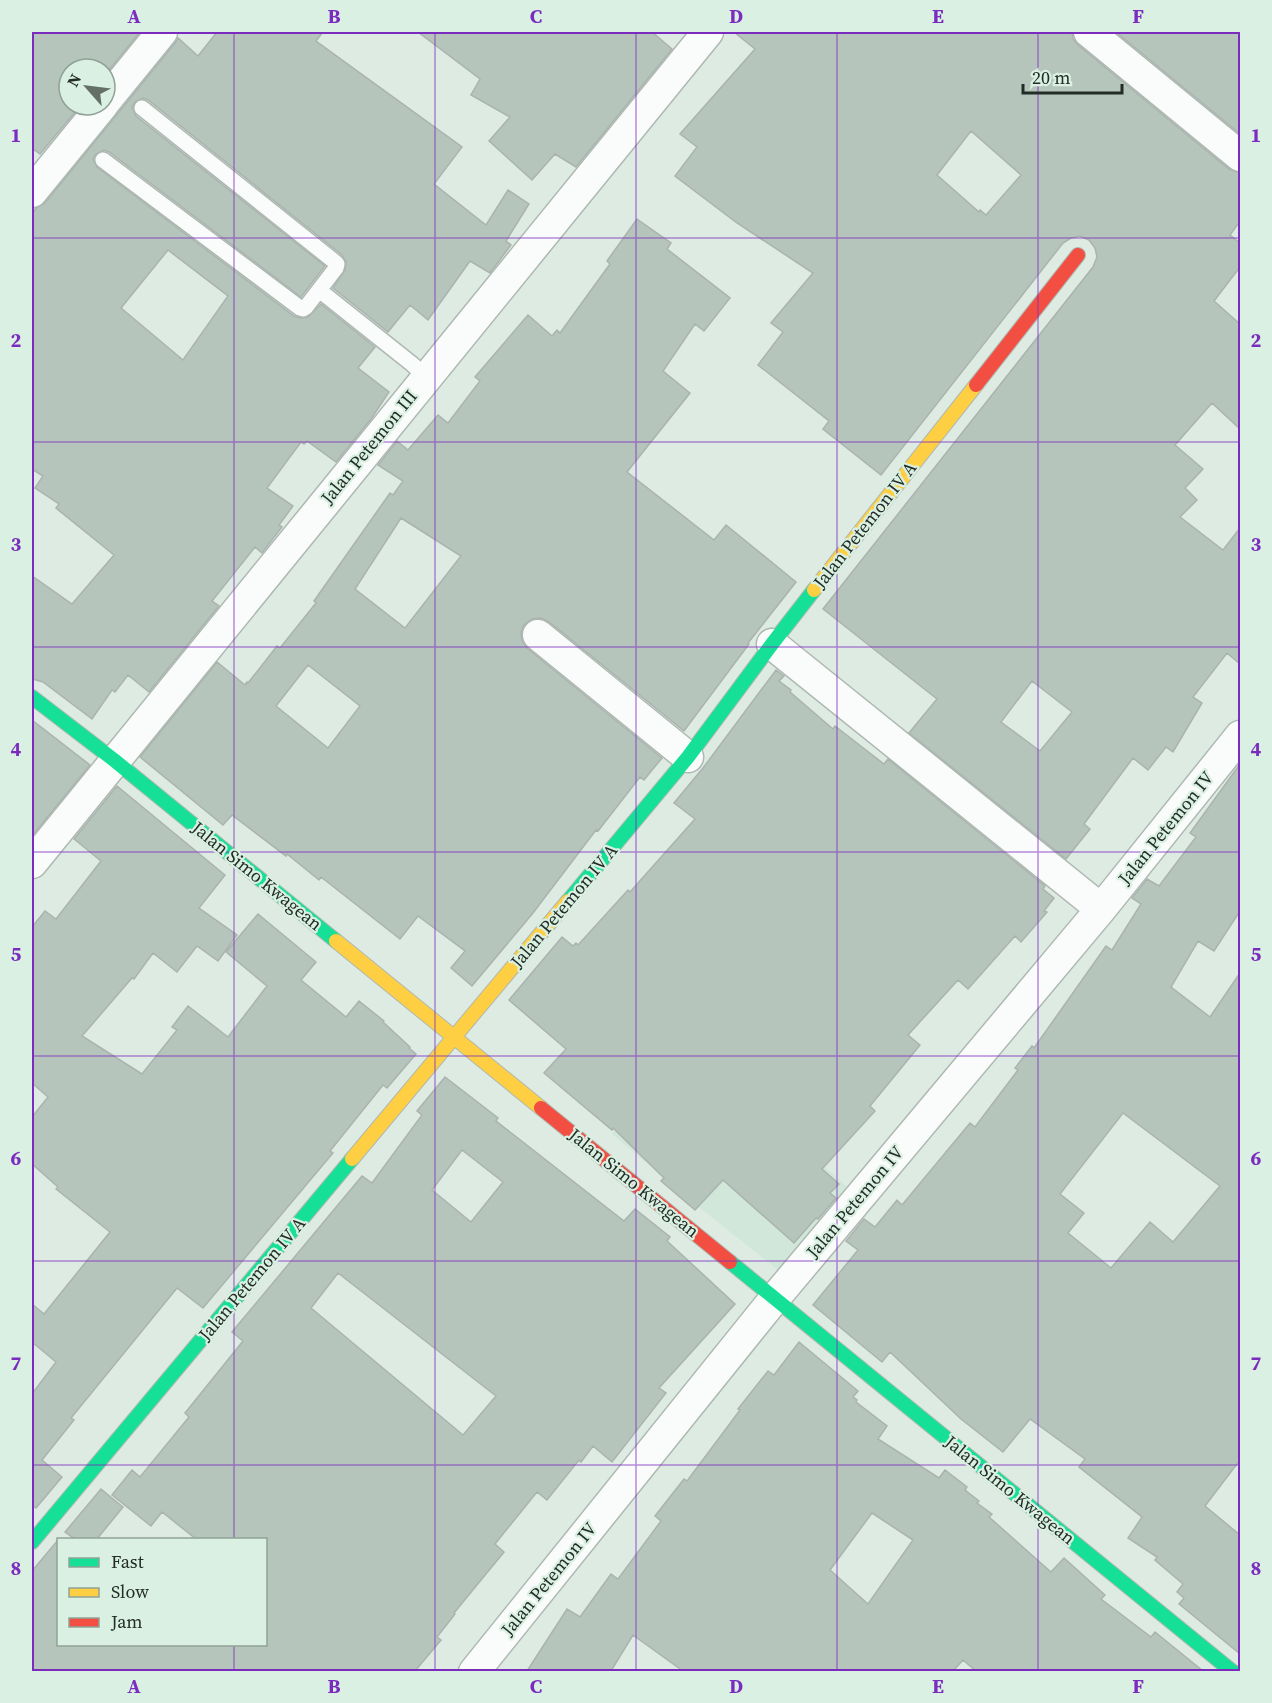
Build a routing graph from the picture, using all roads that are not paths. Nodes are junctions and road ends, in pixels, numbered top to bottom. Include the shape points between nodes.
1 (162, 32) edge
2 (708, 32) edge
3 (1089, 32) edge
4 (117, 88) edge
5 (142, 108) dead end
6 (93, 117) edge
7 (1240, 156) edge
8 (103, 160) dead end
9 (32, 192) edge
10 (1078, 255) dead end
11 (319, 290) junction
12 (426, 377) junction
13 (538, 635) dead end
14 (772, 644) junction
15 (32, 697) edge
16 (1240, 736) edge
17 (688, 757) junction
18 (114, 760) junction
19 (32, 863) edge
20 (1101, 909) junction
21 (455, 1037) junction
22 (775, 1298) junction
23 (32, 1542) edge
24 (474, 1671) edge
25 (1233, 1671) edge

1 - 4 street
2 - 12 street, Jalan Petemon III
3 - 7 street
5 - 11 lane via 337,264
6 - 9 street
8 - 11 lane via 300,308 306,307
10 - 14 street, Jalan Petemon IV A
11 - 12 lane
12 - 18 street, Jalan Petemon III
13 - 17 street
14 - 17 street, Jalan Petemon IV A
14 - 20 street
15 - 18 street, Jalan Simo Kwagean
16 - 20 street, Jalan Petemon IV
17 - 21 street, Jalan Petemon IV A
18 - 19 street, Jalan Petemon III
18 - 21 street, Jalan Simo Kwagean
20 - 22 street, Jalan Petemon IV
21 - 22 street, Jalan Simo Kwagean
21 - 23 street, Jalan Petemon IV A
22 - 24 street, Jalan Petemon IV
22 - 25 street, Jalan Simo Kwagean

